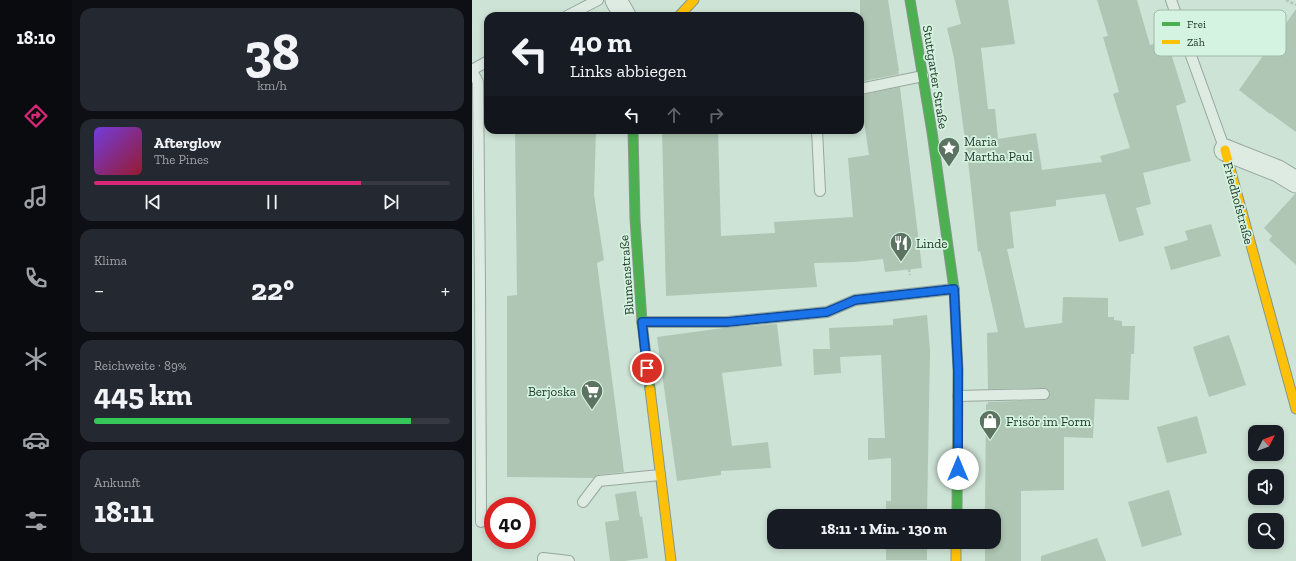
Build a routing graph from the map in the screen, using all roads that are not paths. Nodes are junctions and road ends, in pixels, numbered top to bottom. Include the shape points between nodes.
1 (694, 0) edge
2 (910, 0) edge
3 (1171, 0) edge
4 (615, 4) edge
5 (1175, 10) edge
6 (583, 12) edge
7 (683, 12) edge
8 (1191, 56) edge
9 (484, 64) edge
10 (472, 71) edge
11 (924, 76) junction
12 (864, 88) edge
13 (633, 134) edge
14 (817, 134) edge
15 (1225, 150) junction
16 (1296, 182) edge
17 (820, 191) dead end
18 (954, 289) junction
19 (642, 322) junction
20 (476, 363) edge
21 (1044, 394) dead end
22 (958, 396) junction
23 (1296, 409) edge
24 (660, 475) junction
25 (583, 502) dead end
26 (957, 509) edge
27 (481, 522) dead end
28 (956, 549) edge
29 (543, 561) edge
30 (569, 561) edge
31 (671, 561) edge
32 (956, 561) edge

1 - 7 street
2 - 11 street, Stuttgarter Straße
3 - 5 lane, Friedhofstraße
4 - 6 lane
8 - 15 lane, Friedhofstraße
9 - 10 lane
10 - 20 lane via 478,82 484,284
11 - 12 lane
11 - 18 street, Stuttgarter Straße
13 - 19 street, Blumenstraße via 635,219
14 - 17 lane
15 - 16 street via 1278,171
15 - 23 street, Friedhofstraße
18 - 19 lane via 855,300 827,312 727,322
18 - 22 street, Stuttgarter Straße
19 - 24 street, Blumenstraße
20 - 27 lane
21 - 22 lane
22 - 26 street, Stuttgarter Straße
24 - 25 lane via 599,481
24 - 31 street, Blumenstraße
28 - 32 street
29 - 30 lane via 543,558

